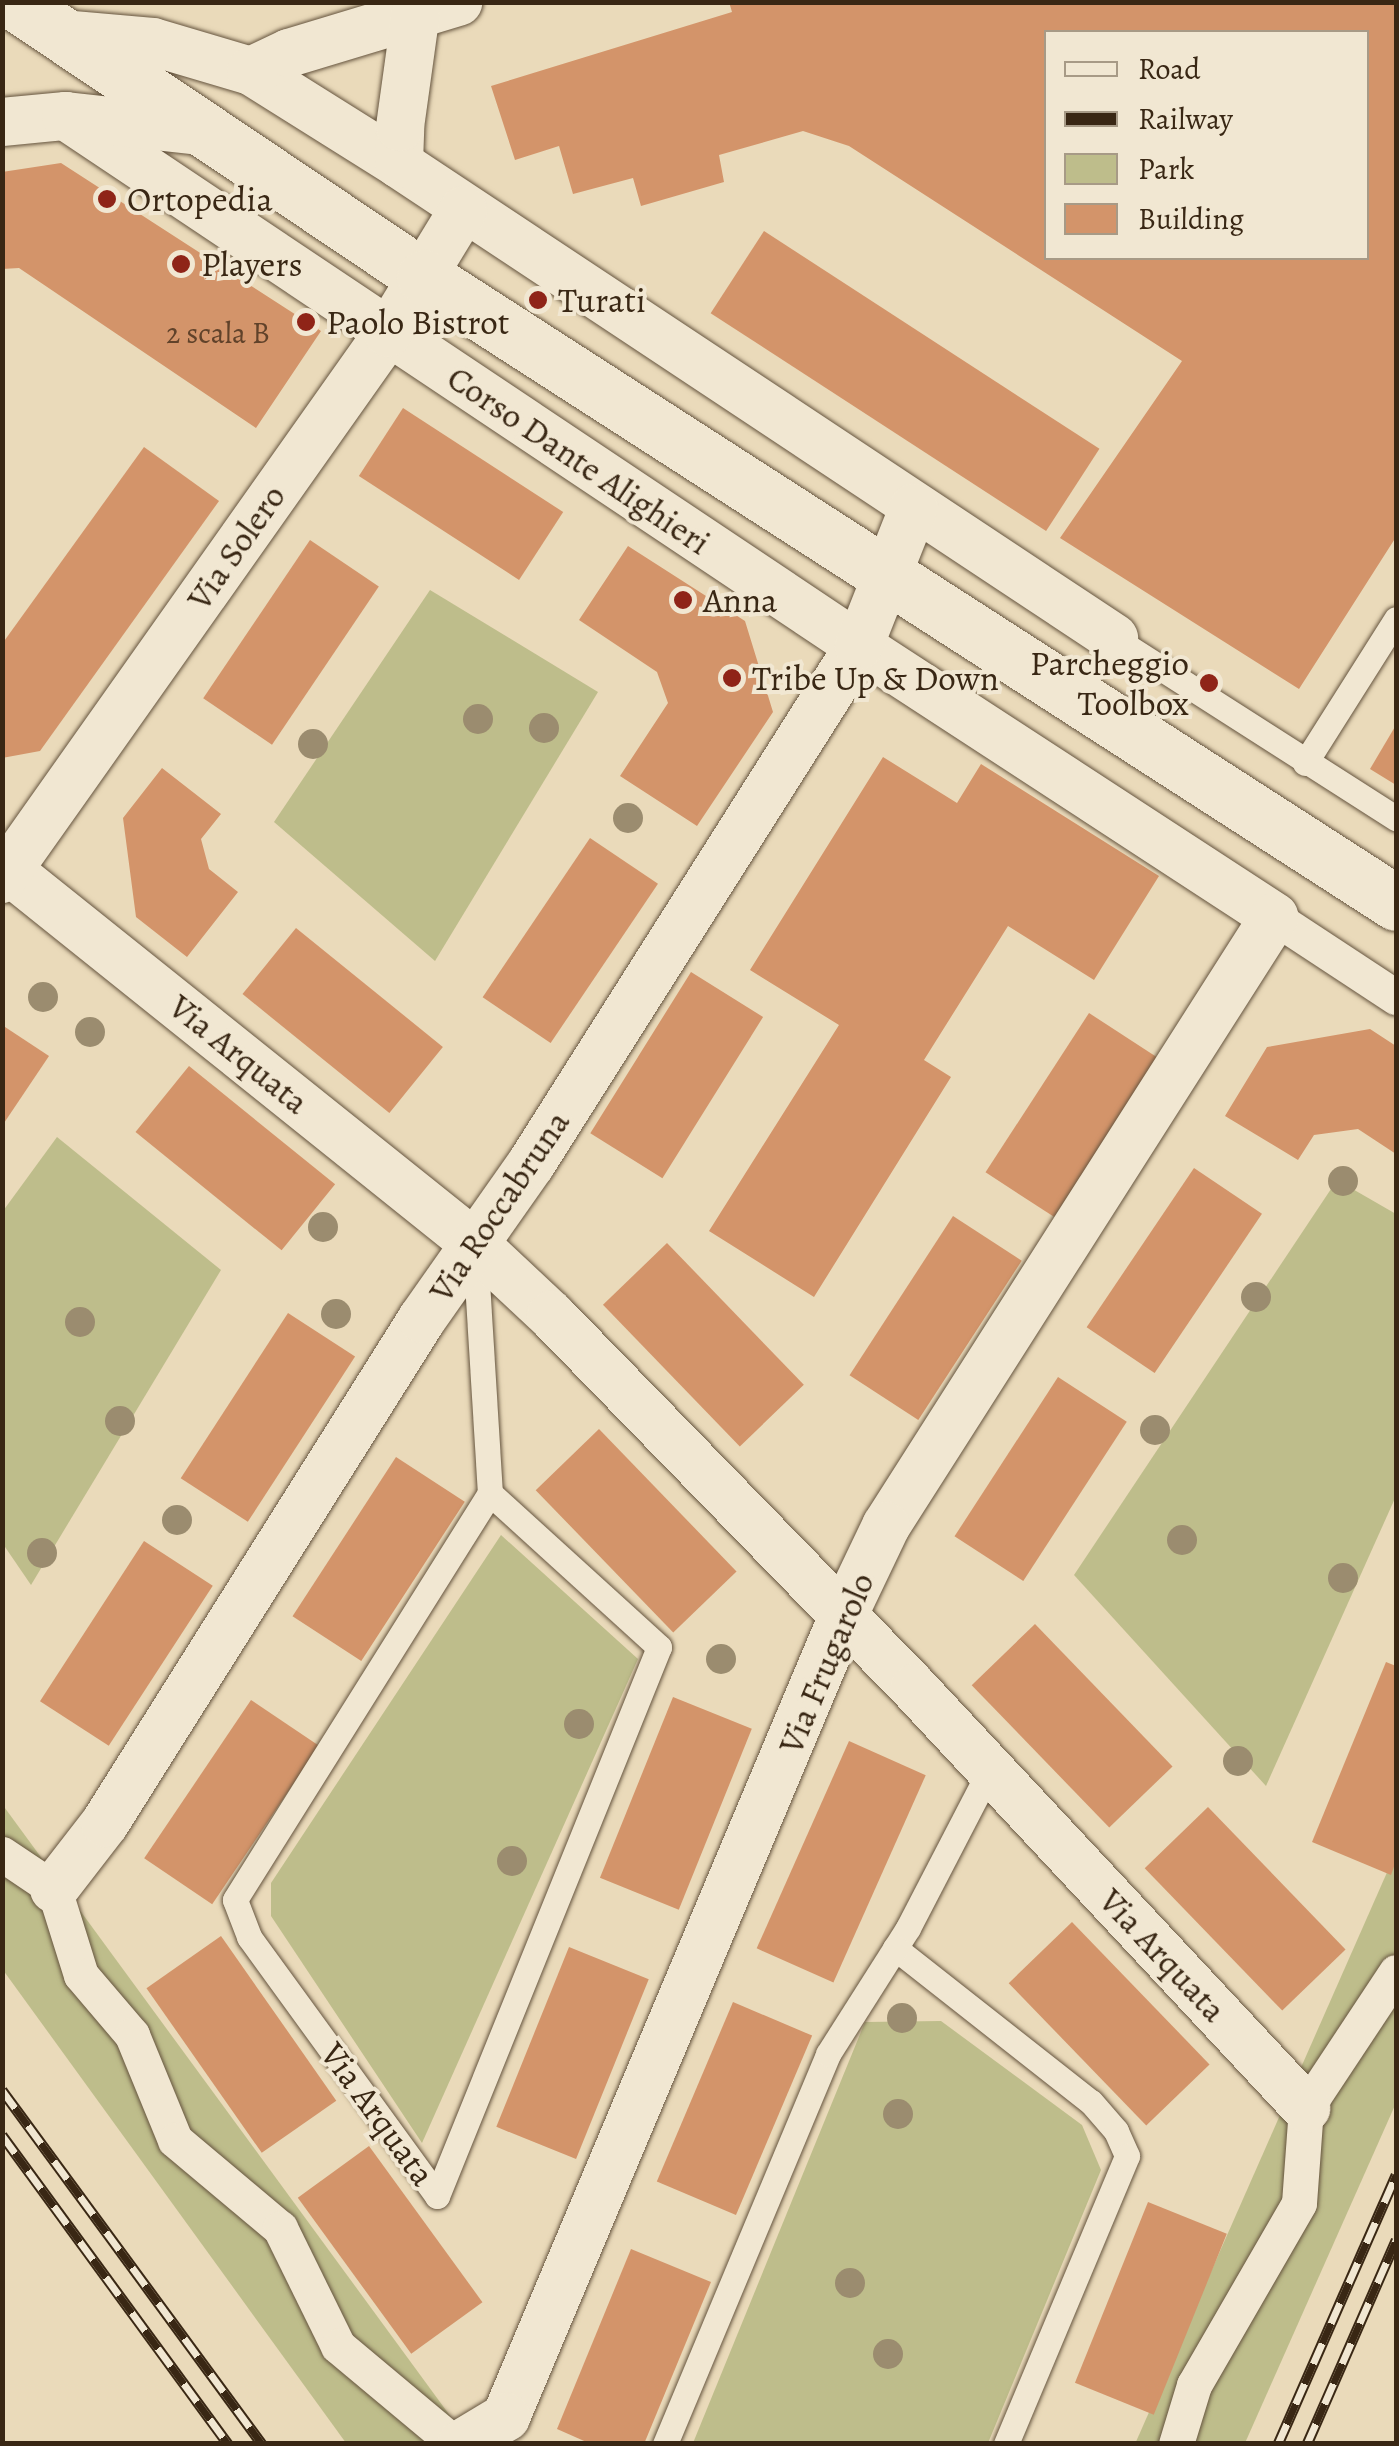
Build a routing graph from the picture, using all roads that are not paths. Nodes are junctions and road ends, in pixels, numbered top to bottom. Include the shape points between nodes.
1 (14, 2) edge
2 (437, 7) edge
3 (152, 22) edge
4 (61, 34) junction
5 (251, 71) junction
6 (66, 116) junction
7 (2, 122) edge
8 (118, 122) junction
9 (208, 132) junction
10 (400, 164) junction
11 (151, 174) junction
12 (463, 210) junction
13 (424, 277) junction
14 (388, 333) junction
15 (914, 507) junction
16 (888, 576) junction
17 (1396, 619) edge
18 (1114, 638) joint
19 (858, 646) junction
20 (1305, 764) junction
21 (1396, 818) edge
22 (5, 871) edge
23 (1396, 902) edge
24 (1274, 917) junction
25 (1396, 997) edge
26 (475, 1244) junction
27 (490, 1492) junction
28 (844, 1616) junction
29 (990, 1770) junction
30 (2, 1854) edge
31 (54, 1889) junction
32 (896, 1948) junction
33 (1396, 1972) edge
34 (1306, 2108) junction
35 (458, 2444) edge
36 (665, 2444) edge
37 (1006, 2444) edge
38 (1176, 2444) edge

1 - 4 street, Corso Dante Alighieri
2 - 5 street via 289,52
2 - 10 street via 400,127
3 - 4 street, Corso Dante Alighieri
3 - 5 street, Corso Dante Alighieri
4 - 8 street
4 - 9 street, Corso Dante Alighieri
5 - 10 street, Corso Dante Alighieri
6 - 7 street
6 - 8 street
6 - 11 street, Corso Dante Alighieri
8 - 9 street
8 - 11 street
9 - 13 street, Corso Dante Alighieri
10 - 12 street, Corso Dante Alighieri
11 - 14 street, Corso Dante Alighieri
12 - 13 street, Via Solero
12 - 15 street, Corso Dante Alighieri
13 - 14 street, Via Solero
13 - 16 street, Corso Dante Alighieri
14 - 19 street, Corso Dante Alighieri
14 - 22 street, Via Solero
15 - 16 street, Via Roccabruna
15 - 18 street, Corso Dante Alighieri
16 - 19 street, Via Roccabruna
16 - 23 street, Corso Dante Alighieri
17 - 20 lane
18 - 20 lane
19 - 24 street, Corso Dante Alighieri
19 - 26 street, Via Roccabruna
20 - 21 lane
22 - 26 street, Via Arquata
24 - 25 street, Corso Dante Alighieri
24 - 28 street, Via Frugarolo via 886,1526
26 - 27 lane
26 - 28 street, Via Arquata
26 - 31 street, Via Roccabruna via 104,1822
27 - 27 lane, Via Arquata via 234,1900 249,1937 437,2196 659,1646
28 - 29 street, Via Arquata
28 - 35 street, Via Frugarolo via 506,2417
29 - 32 lane
29 - 34 street, Via Arquata
30 - 31 street
31 - 35 street via 81,1975 132,2035 175,2140 280,2228 338,2346
32 - 36 lane via 828,2054
32 - 37 lane via 1091,2102 1127,2156
33 - 34 street
34 - 38 street via 1299,2202 1194,2385

